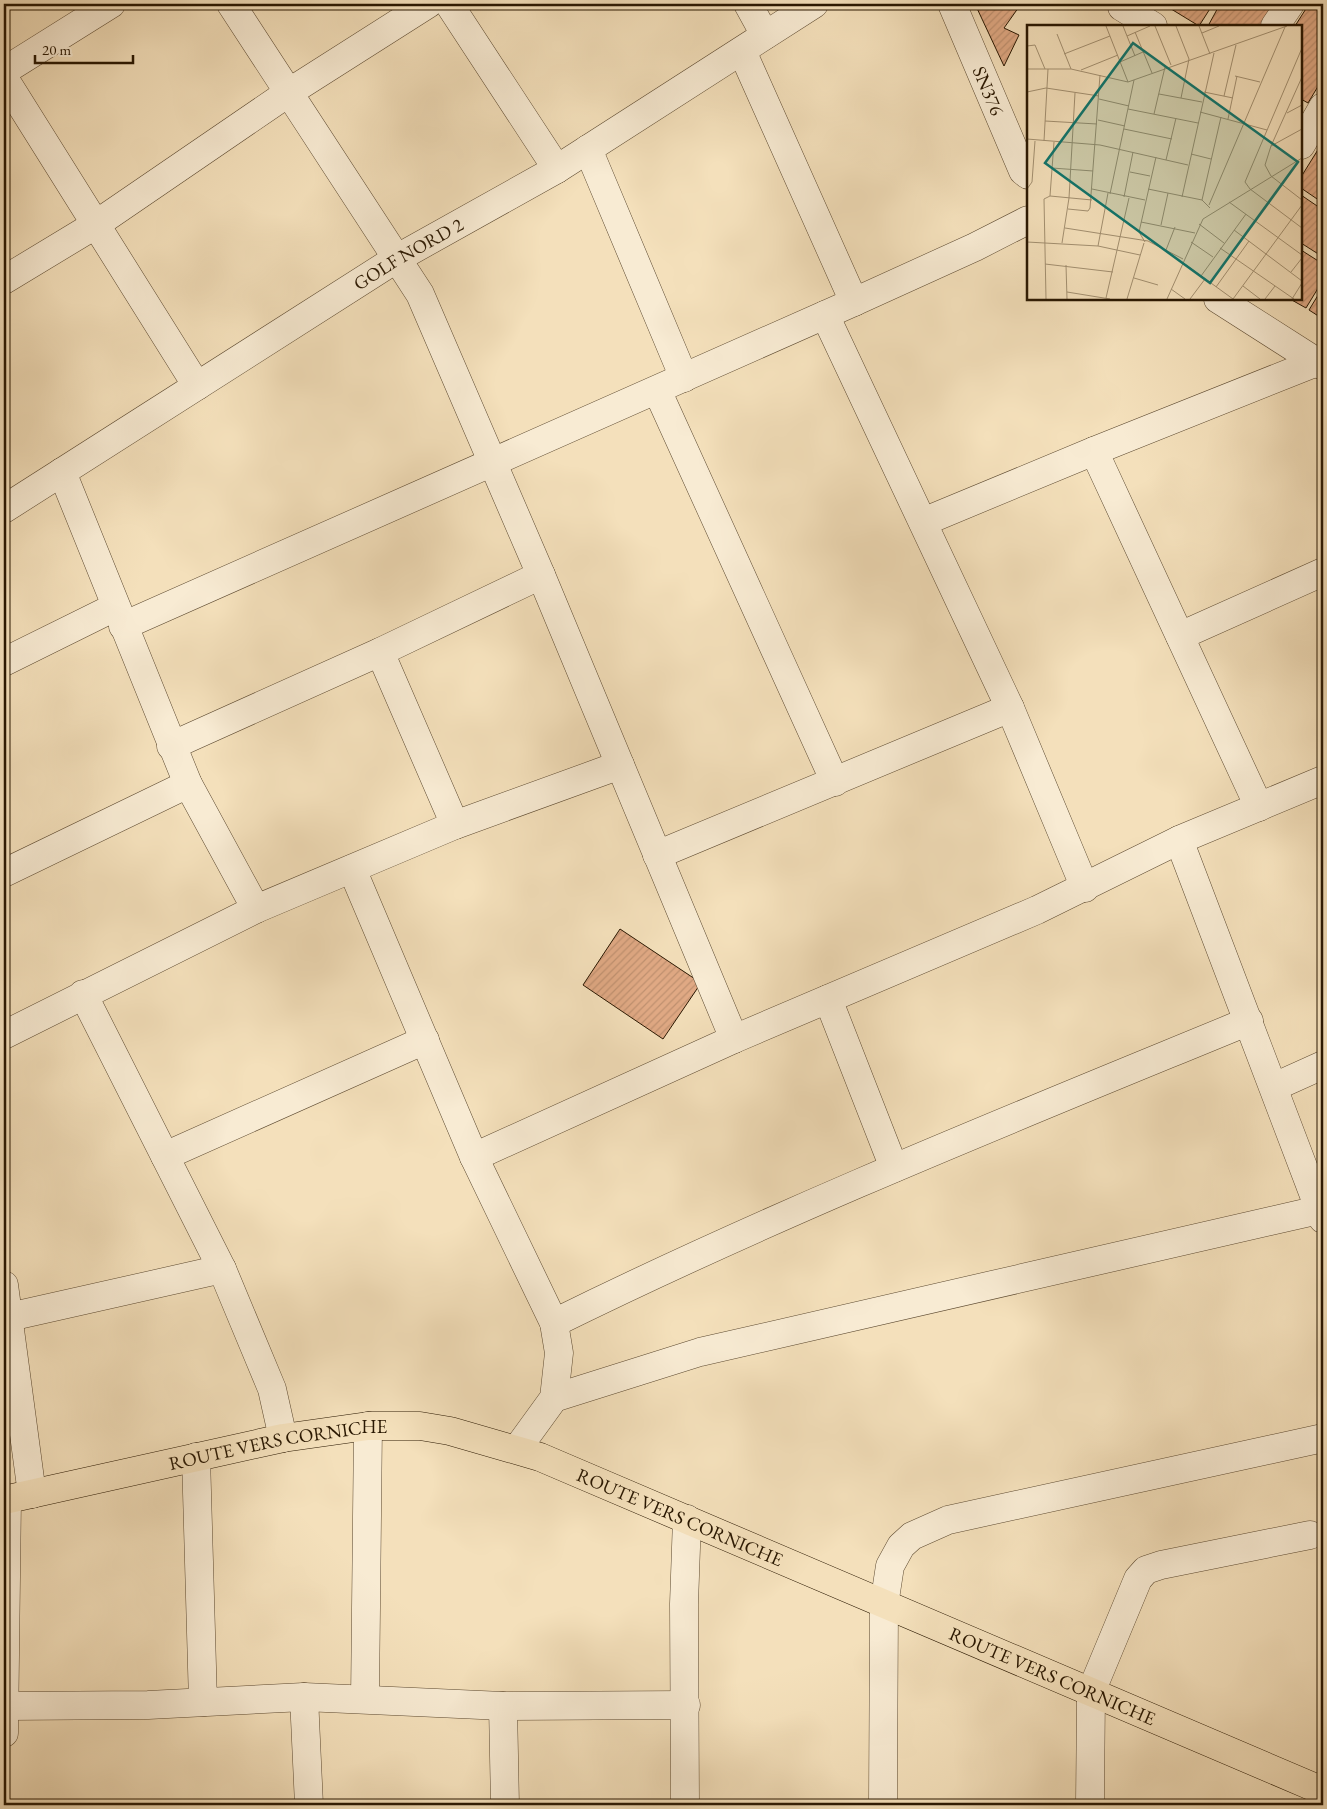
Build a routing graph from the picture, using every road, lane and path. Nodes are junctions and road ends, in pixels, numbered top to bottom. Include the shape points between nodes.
1 (111, 4) edge
2 (231, 4) edge
3 (428, 4) edge
4 (449, 4) edge
5 (748, 4) edge
6 (814, 4) edge
7 (952, 4) edge
8 (1290, 4) edge
9 (1119, 12) edge
10 (1151, 25) edge
11 (1276, 25) edge
12 (765, 35) junction
13 (742, 51) junction
14 (4, 72) edge
15 (4, 78) edge
16 (288, 94) junction
17 (588, 149) junction
18 (557, 169) junction
19 (1026, 169) edge
20 (1027, 221) edge
21 (95, 225) junction
22 (396, 259) junction
23 (4, 280) edge
24 (1220, 300) edge
25 (854, 302) junction
26 (825, 315) junction
27 (1320, 364) edge
28 (684, 378) junction
29 (197, 386) junction
30 (657, 390) junction
31 (1094, 451) junction
32 (490, 462) junction
33 (62, 472) junction
34 (4, 509) edge
35 (924, 522) junction
36 (1323, 572) edge
37 (541, 575) junction
38 (119, 617) junction
39 (1180, 636) junction
40 (380, 652) junction
41 (4, 662) edge
42 (1010, 708) junction
43 (171, 746) junction
44 (620, 765) junction
45 (1323, 780) edge
46 (835, 782) junction
47 (188, 784) junction
48 (1259, 807) junction
49 (455, 825) junction
50 (1180, 840) junction
51 (657, 855) junction
52 (352, 869) junction
53 (4, 873) edge
54 (1085, 888) junction
55 (256, 909) junction
56 (83, 994) junction
57 (828, 999) junction
58 (1250, 1021) junction
59 (4, 1035) edge
60 (734, 1039) junction
61 (425, 1040) junction
62 (1323, 1066) edge
63 (1274, 1087) junction
64 (165, 1156) junction
65 (474, 1157) junction
66 (894, 1168) junction
67 (1322, 1212) edge
68 (222, 1269) junction
69 (4, 1285) edge
70 (9, 1317) junction
71 (554, 1323) junction
72 (554, 1398) junction
73 (368, 1426) junction
74 (283, 1438) junction
75 (1323, 1438) edge
76 (517, 1449) junction
77 (196, 1457) junction
78 (14, 1498) edge
79 (687, 1519) junction
80 (1319, 1539) edge
81 (884, 1605) junction
82 (1091, 1692) junction
83 (304, 1697) junction
84 (364, 1699) junction
85 (203, 1702) junction
86 (686, 1705) junction
87 (6, 1706) junction
88 (503, 1706) junction
89 (4, 1733) edge
90 (1323, 1791) edge
91 (309, 1805) edge
92 (505, 1805) edge
93 (686, 1805) edge
94 (883, 1805) edge
95 (1090, 1805) edge

1 - 14 street
2 - 16 street
3 - 16 street
4 - 18 street
5 - 12 street
6 - 12 street, GOLF NORD 2
7 - 19 street, SN376
8 - 11 street
9 - 10 street
12 - 13 street, GOLF NORD 2
13 - 17 street, GOLF NORD 2
13 - 25 street
15 - 21 street
16 - 21 street
16 - 22 street
17 - 18 street, GOLF NORD 2
17 - 28 street
18 - 22 street, GOLF NORD 2
20 - 25 street
21 - 23 street
21 - 29 street
22 - 29 street, GOLF NORD 2
22 - 32 street via 420,294
24 - 27 street
25 - 26 street
26 - 28 street
26 - 35 street
27 - 31 street
28 - 30 street
29 - 33 street, GOLF NORD 2
30 - 32 street
30 - 46 street
31 - 35 street
31 - 39 street
32 - 37 street
32 - 38 street
33 - 34 street, GOLF NORD 2
33 - 38 street
35 - 42 street
36 - 39 street
37 - 40 street
37 - 44 street
38 - 41 street
38 - 43 street
39 - 48 street
40 - 43 street
40 - 49 street
42 - 46 street
42 - 54 street
43 - 47 street
44 - 49 street
44 - 51 street
45 - 48 street
46 - 51 street
47 - 53 street
47 - 55 street
48 - 50 street
49 - 52 street
50 - 54 street
50 - 58 street
51 - 60 street
52 - 55 street
52 - 61 street
54 - 57 street
55 - 56 street
56 - 59 street
56 - 64 street
57 - 60 street
57 - 66 street
58 - 63 street
58 - 66 street
60 - 65 street
61 - 64 street
61 - 65 street
62 - 63 street
63 - 67 street
64 - 68 street
65 - 71 street
66 - 71 street via 626,1287
67 - 72 street via 700,1352
68 - 70 street
68 - 74 street via 272,1389
69 - 70 street
70 - 78 street
71 - 72 street via 558,1353
72 - 76 street
73 - 74 main road, ROUTE VERS CORNICHE
73 - 76 main road, ROUTE VERS CORNICHE via 420,1426
73 - 84 street
74 - 77 main road, ROUTE VERS CORNICHE
75 - 81 street via 948,1520 912,1536 901,1546 890,1566
76 - 79 main road, ROUTE VERS CORNICHE
77 - 78 main road, ROUTE VERS CORNICHE
77 - 85 street
78 - 87 street
79 - 81 main road, ROUTE VERS CORNICHE
79 - 86 street via 684,1604
80 - 82 street via 1146,1570 1138,1579
81 - 82 main road, ROUTE VERS CORNICHE
81 - 94 street
82 - 90 main road, ROUTE VERS CORNICHE
82 - 95 street
83 - 84 street
83 - 85 street
83 - 91 street
84 - 88 street
85 - 87 street
86 - 88 street
86 - 93 street
87 - 89 street
88 - 92 street

